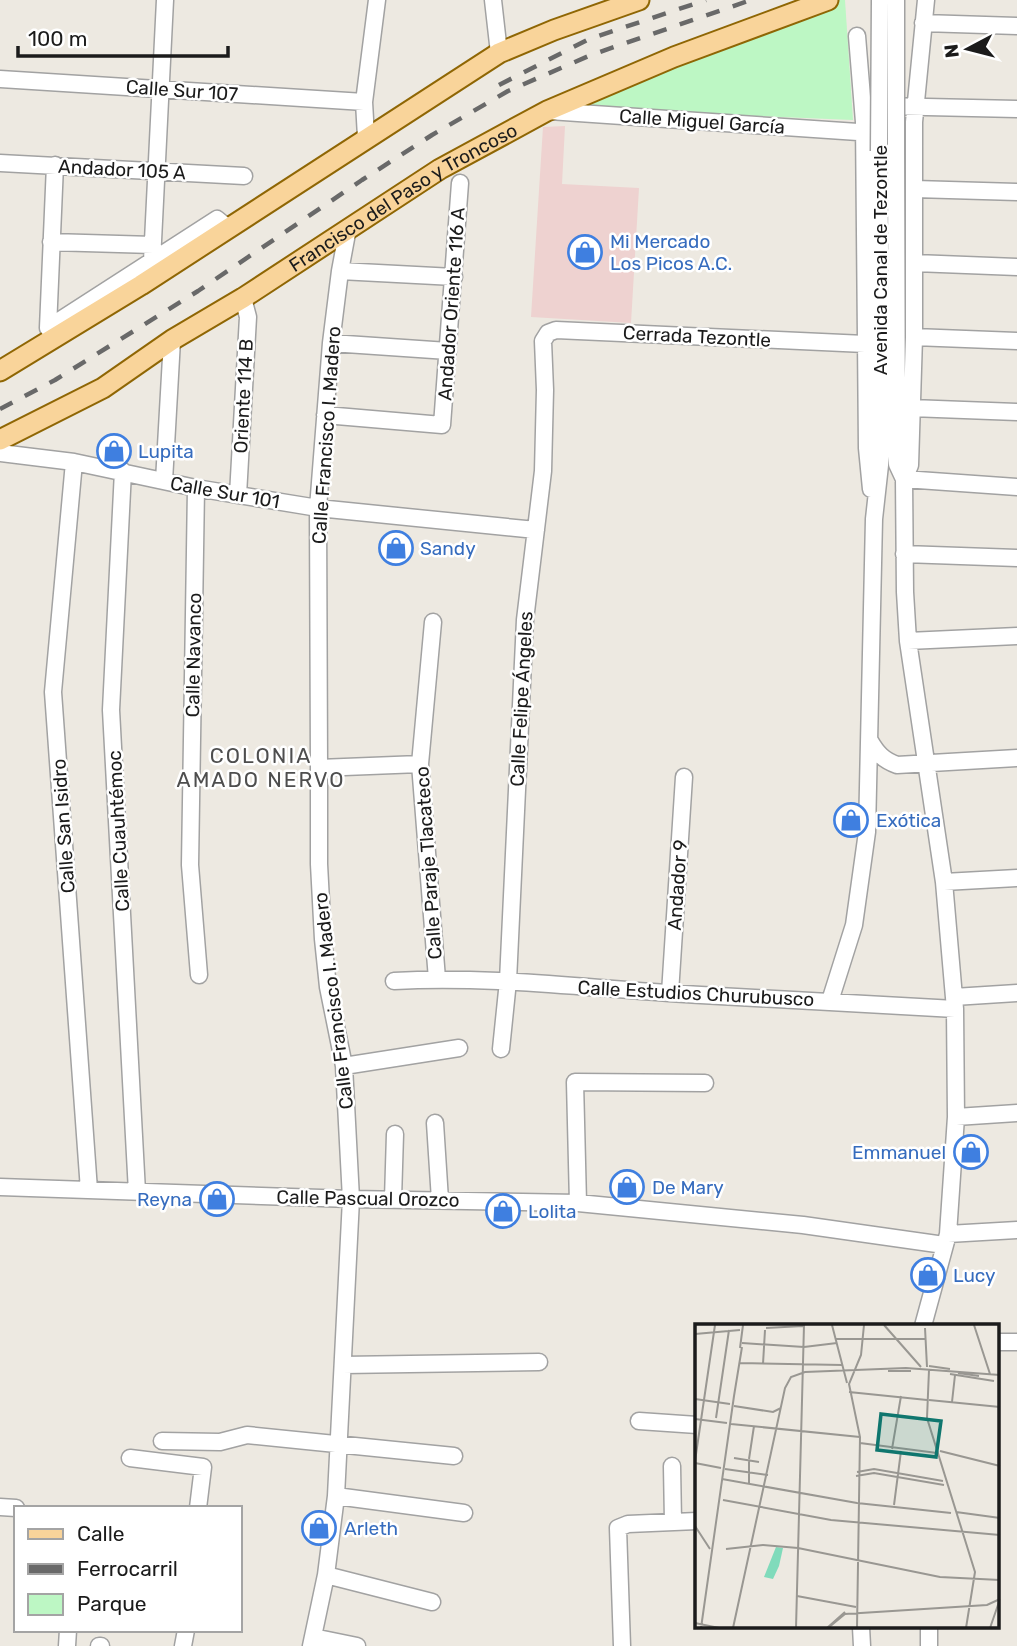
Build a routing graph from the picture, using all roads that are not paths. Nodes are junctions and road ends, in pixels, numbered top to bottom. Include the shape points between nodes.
1 (165, 0) edge
2 (377, 0) edge
3 (493, 0) edge
4 (639, 0) edge
5 (828, 0) edge
6 (880, 0) edge
7 (896, 0) edge
8 (926, 0) edge
9 (609, 6) edge
10 (923, 23) junction
11 (1017, 26) edge
12 (857, 36) dead end
13 (499, 53) junction
14 (918, 67) junction
15 (860, 68) junction
16 (0, 79) edge
17 (862, 86) junction
18 (917, 87) junction
19 (160, 89) junction
20 (364, 102) junction
21 (1017, 109) edge
22 (547, 111) junction
23 (915, 113) junction
24 (862, 120) junction
25 (366, 138) junction
26 (888, 150) junction
27 (0, 163) edge
28 (55, 165) junction
29 (155, 171) junction
30 (244, 176) dead end
31 (460, 183) dead end
32 (915, 188) junction
33 (1017, 192) edge
34 (228, 228) junction
35 (348, 228) junction
36 (51, 242) junction
37 (153, 253) junction
38 (915, 263) junction
39 (1017, 267) edge
40 (340, 271) junction
41 (454, 277) junction
42 (243, 298) junction
43 (102, 302) junction
44 (914, 337) junction
45 (172, 340) junction
46 (1017, 341) edge
47 (331, 343) junction
48 (865, 344) junction
49 (542, 350) joint
50 (449, 351) junction
51 (0, 372) edge
52 (911, 408) junction
53 (1017, 412) edge
54 (325, 415) junction
55 (0, 440) edge
56 (0, 453) edge
57 (74, 462) junction
58 (123, 471) junction
59 (904, 479) junction
60 (164, 481) junction
61 (1017, 487) edge
62 (196, 488) junction
63 (238, 495) junction
64 (318, 508) junction
65 (874, 519) junction
66 (536, 530) junction
67 (904, 554) junction
68 (1017, 558) edge
69 (433, 622) dead end
70 (1017, 636) edge
71 (908, 640) junction
72 (870, 741) junction
73 (1017, 758) edge
74 (926, 763) junction
75 (420, 764) junction
76 (318, 768) junction
77 (684, 777) dead end
78 (1017, 878) edge
79 (944, 882) junction
80 (199, 975) dead end
81 (437, 979) junction
82 (394, 981) dead end
83 (508, 981) junction
84 (670, 993) junction
85 (1017, 993) edge
86 (830, 1001) junction
87 (954, 1003) junction
88 (459, 1048) dead end
89 (501, 1049) dead end
90 (344, 1066) junction
91 (705, 1083) dead end
92 (1017, 1113) edge
93 (956, 1117) junction
94 (435, 1123) dead end
95 (395, 1135) dead end
96 (0, 1187) edge
97 (89, 1190) junction
98 (137, 1192) junction
99 (351, 1199) junction
100 (393, 1199) junction
101 (440, 1200) junction
102 (578, 1203) junction
103 (1017, 1230) edge
104 (946, 1239) junction
105 (929, 1308) junction
106 (924, 1324) edge
107 (932, 1324) edge
108 (539, 1362) dead end
109 (343, 1365) junction
110 (639, 1421) dead end
111 (695, 1425) edge
112 (162, 1441) dead end
113 (339, 1445) junction
114 (454, 1456) dead end
115 (130, 1458) dead end
116 (672, 1466) dead end
117 (336, 1496) junction
118 (198, 1506) edge
119 (464, 1513) dead end
120 (695, 1521) edge
121 (673, 1522) junction
122 (326, 1576) junction
123 (432, 1602) dead end
124 (861, 1628) edge
125 (929, 1628) edge
126 (312, 1642) edge
127 (357, 1646) edge
128 (622, 1646) edge
129 (862, 1646) edge
130 (929, 1646) edge

1 - 19 street
2 - 20 street
3 - 13 street
4 - 9 main road
5 - 22 main road, Francisco del Paso y Troncoso via 674,57
6 - 26 street, Avenida Canal de Tezontle, bridge
7 - 26 street, Avenida Canal de Tezontle, bridge
8 - 10 street, Avenida Canal de Tezontle
9 - 13 main road
10 - 11 street
10 - 14 street, Avenida Canal de Tezontle
12 - 15 street, Avenida Canal de Tezontle
13 - 25 main road
14 - 15 street
14 - 18 street, Avenida Canal de Tezontle
15 - 17 street, Avenida Canal de Tezontle
16 - 19 street, Calle Sur 107
17 - 18 street
17 - 24 street, Avenida Canal de Tezontle
18 - 23 street, Avenida Canal de Tezontle
19 - 20 street, Calle Sur 107
19 - 29 street
20 - 25 street
21 - 23 street, Calle Miguel García
22 - 24 street, Calle Miguel García
22 - 35 main road, Francisco del Paso y Troncoso via 440,169
23 - 24 street, Calle Miguel García
23 - 32 street, Avenida Canal de Tezontle
24 - 48 street, Avenida Canal de Tezontle
25 - 34 main road
26 - 59 street, Avenida Canal de Tezontle via 897,464
26 - 65 street, Avenida Canal de Tezontle via 882,447
27 - 28 street, Andador 105 A
28 - 29 street, Andador 105 A
28 - 36 street
29 - 30 street, Andador 105 A
29 - 37 street
31 - 41 street, Andador Oriente 116 A
32 - 33 street
32 - 38 street, Avenida Canal de Tezontle
34 - 37 street via 217,219
34 - 43 main road
35 - 40 street, Calle Francisco I. Madero
35 - 42 main road, Francisco del Paso y Troncoso
36 - 37 street
36 - 43 street via 48,328
37 - 43 street
38 - 39 street
38 - 44 street, Avenida Canal de Tezontle
40 - 41 street
40 - 47 street, Calle Francisco I. Madero
41 - 50 street, Andador Oriente 116 A
42 - 45 main road, Francisco del Paso y Troncoso
42 - 63 street, Oriente 114 B via 248,317
43 - 51 main road
44 - 46 street
44 - 52 street, Avenida Canal de Tezontle
45 - 55 main road, Francisco del Paso y Troncoso via 103,388
45 - 60 street
47 - 50 street
47 - 54 street, Calle Francisco I. Madero
48 - 49 street, Cerrada Tezontle via 556,330 548,333
48 - 65 street, Avenida Canal de Tezontle via 866,448
49 - 66 street, Calle Felipe Ángeles via 543,458
50 - 54 street, Andador Oriente 116 A via 442,425
52 - 53 street
52 - 59 street, Avenida Canal de Tezontle via 909,465
54 - 64 street, Calle Francisco I. Madero
56 - 57 street, Calle Sur 101
57 - 58 street, Calle Sur 101
57 - 97 street, Calle San Isidro via 53,692
58 - 60 street, Calle Sur 101
58 - 98 street, Calle Cuauhtémoc via 111,710
59 - 61 street
59 - 67 street, Avenida Canal de Tezontle
60 - 62 street, Calle Sur 101
62 - 63 street, Calle Sur 101
62 - 80 street, Calle Navanco via 190,865
63 - 64 street, Calle Sur 101
64 - 66 street, Calle Sur 101
64 - 76 street, Calle Francisco I. Madero
65 - 72 street, Avenida Canal de Tezontle
66 - 83 street, Calle Felipe Ángeles via 525,620
67 - 68 street
67 - 71 street, Avenida Canal de Tezontle
69 - 75 street, Calle Paraje Tlacateco
70 - 71 street
71 - 74 street, Avenida Canal de Tezontle
72 - 74 street via 887,762
72 - 86 street, Avenida Canal de Tezontle via 864,859 854,925
73 - 74 street
74 - 79 street, Avenida Canal de Tezontle
75 - 76 street
75 - 81 street, Calle Paraje Tlacateco
76 - 90 street, Calle Francisco I. Madero via 323,939
77 - 84 street, Andador 9
78 - 79 street
79 - 87 street, Avenida Canal de Tezontle
81 - 82 street, Calle Estudios Churubusco
81 - 83 street, Calle Estudios Churubusco
83 - 84 street, Calle Estudios Churubusco
83 - 89 street, Calle Felipe Ángeles
84 - 86 street, Calle Estudios Churubusco
85 - 87 street, Calle Estudios Churubusco
86 - 87 street, Calle Estudios Churubusco
87 - 93 street, Avenida Canal de Tezontle
88 - 90 street
90 - 99 street, Calle Francisco I. Madero
91 - 102 street via 575,1082
92 - 93 street
93 - 104 street, Avenida Canal de Tezontle
94 - 101 street
95 - 100 street
96 - 97 street, Calle Pascual Orozco
97 - 98 street, Calle Pascual Orozco
98 - 99 street, Calle Pascual Orozco
99 - 100 street, Calle Pascual Orozco
99 - 109 street, Calle Francisco I. Madero
100 - 101 street, Calle Pascual Orozco
101 - 102 street, Calle Pascual Orozco
102 - 104 street, Calle Pascual Orozco
103 - 104 street, Calle Pascual Orozco
104 - 105 street, Avenida Canal de Tezontle
105 - 106 street, Avenida Canal de Tezontle
105 - 107 street, Avenida Canal de Tezontle
108 - 109 street
109 - 113 street, Calle Francisco I. Madero
110 - 111 street
112 - 113 street via 219,1442 247,1435
113 - 114 street
113 - 117 street, Calle Francisco I. Madero
115 - 118 street via 203,1467
116 - 121 street
117 - 119 street
117 - 122 street, Calle Francisco I. Madero
120 - 121 street
121 - 128 street via 618,1528
122 - 123 street
122 - 126 street, Calle Francisco I. Madero
124 - 129 street
125 - 130 street
126 - 127 street

